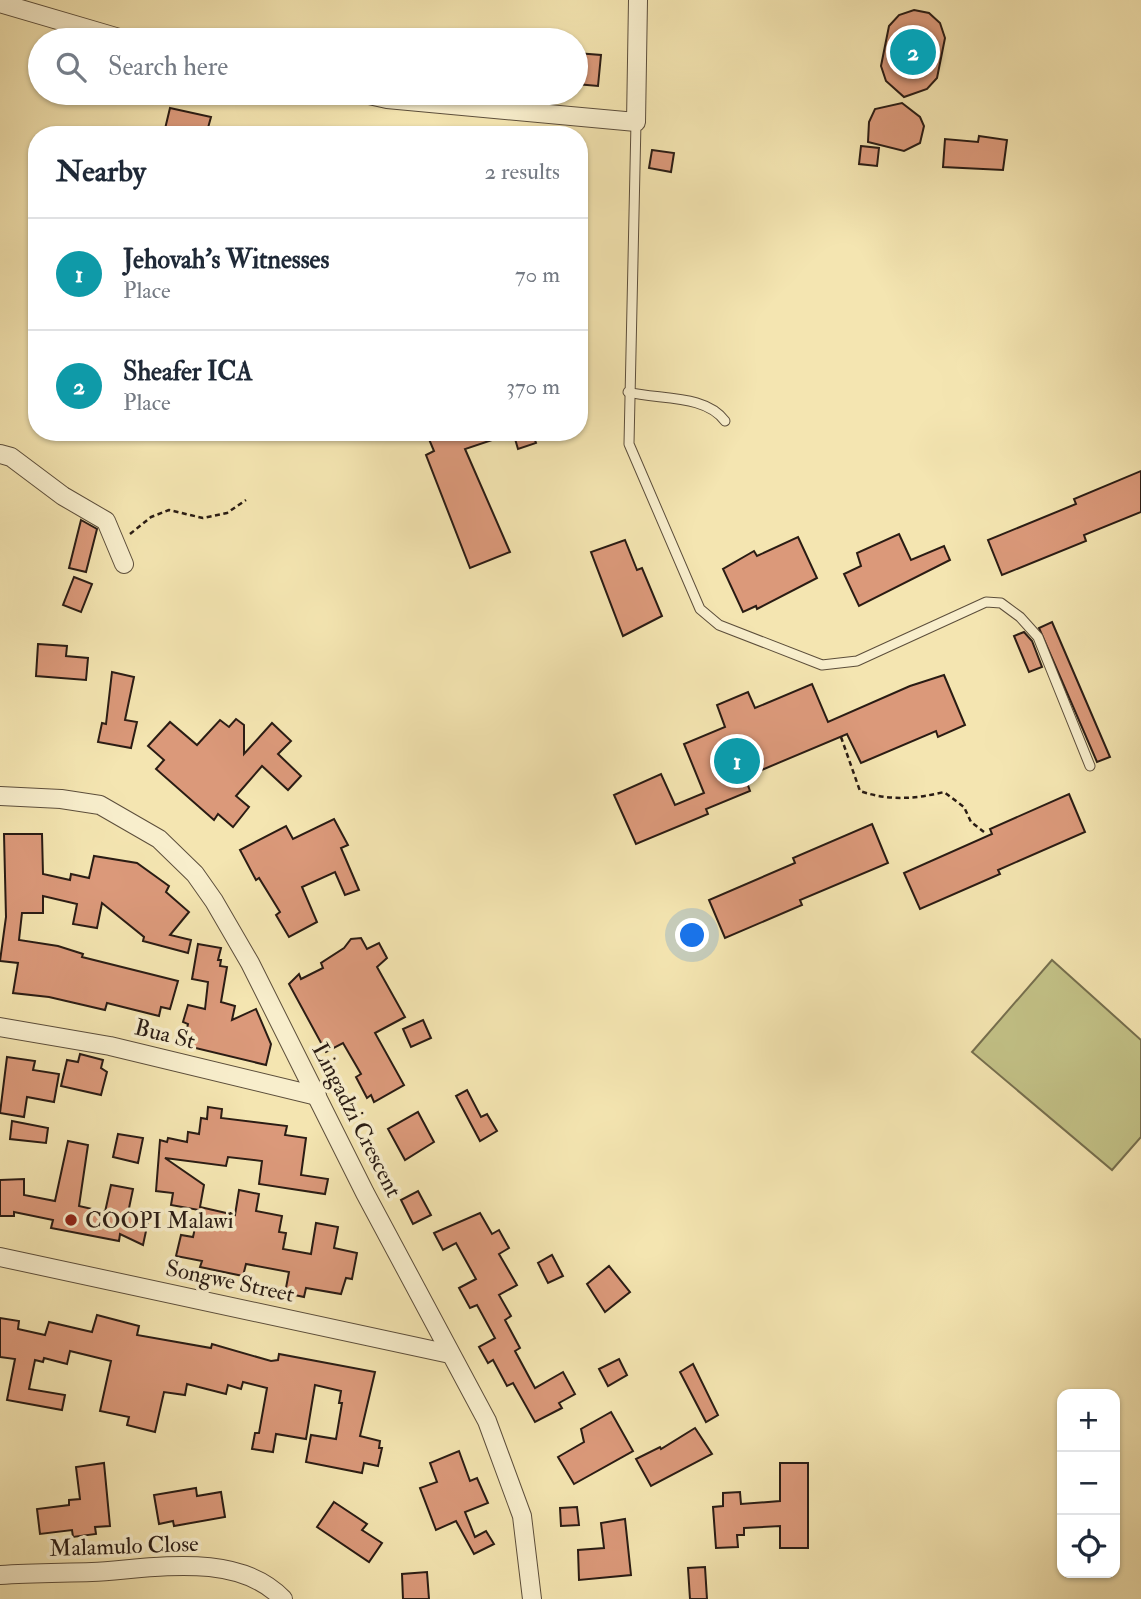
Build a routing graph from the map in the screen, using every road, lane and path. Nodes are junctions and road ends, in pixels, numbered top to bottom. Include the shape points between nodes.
1 (638, 0) edge
2 (0, 4) edge
3 (84, 28) edge
4 (452, 105) edge
5 (636, 122) junction
6 (628, 392) junction
7 (725, 421) dead end
8 (0, 454) edge
9 (246, 500) dead end
10 (106, 521) junction
11 (124, 564) dead end
12 (841, 737) dead end
13 (1090, 766) dead end
14 (0, 796) edge
15 (984, 832) dead end
16 (0, 1027) edge
17 (317, 1096) junction
18 (0, 1257) edge
19 (450, 1354) junction
20 (0, 1575) edge
21 (282, 1599) edge
22 (532, 1599) edge

1 - 5 street
2 - 3 street
4 - 5 street
5 - 6 lane
6 - 7 lane via 694,402 717,410
6 - 13 lane via 629,444 708,618 822,665 840,665 986,603 1002,603 1038,637
8 - 10 street
9 - 10 path via 228,513 203,519 169,510 129,534
10 - 11 street
12 - 15 path via 860,791 903,799 944,792 964,807 971,822
14 - 17 street, Lingadzi Crescent via 100,805 159,839 195,874 214,901
16 - 17 street, Bua St via 110,1046
17 - 19 street, Lingadzi Crescent
18 - 19 street, Songwe Street
19 - 22 street, Lingadzi Crescent via 487,1421 513,1489 522,1516
20 - 21 street, Malamulo Close via 199,1566 246,1576

